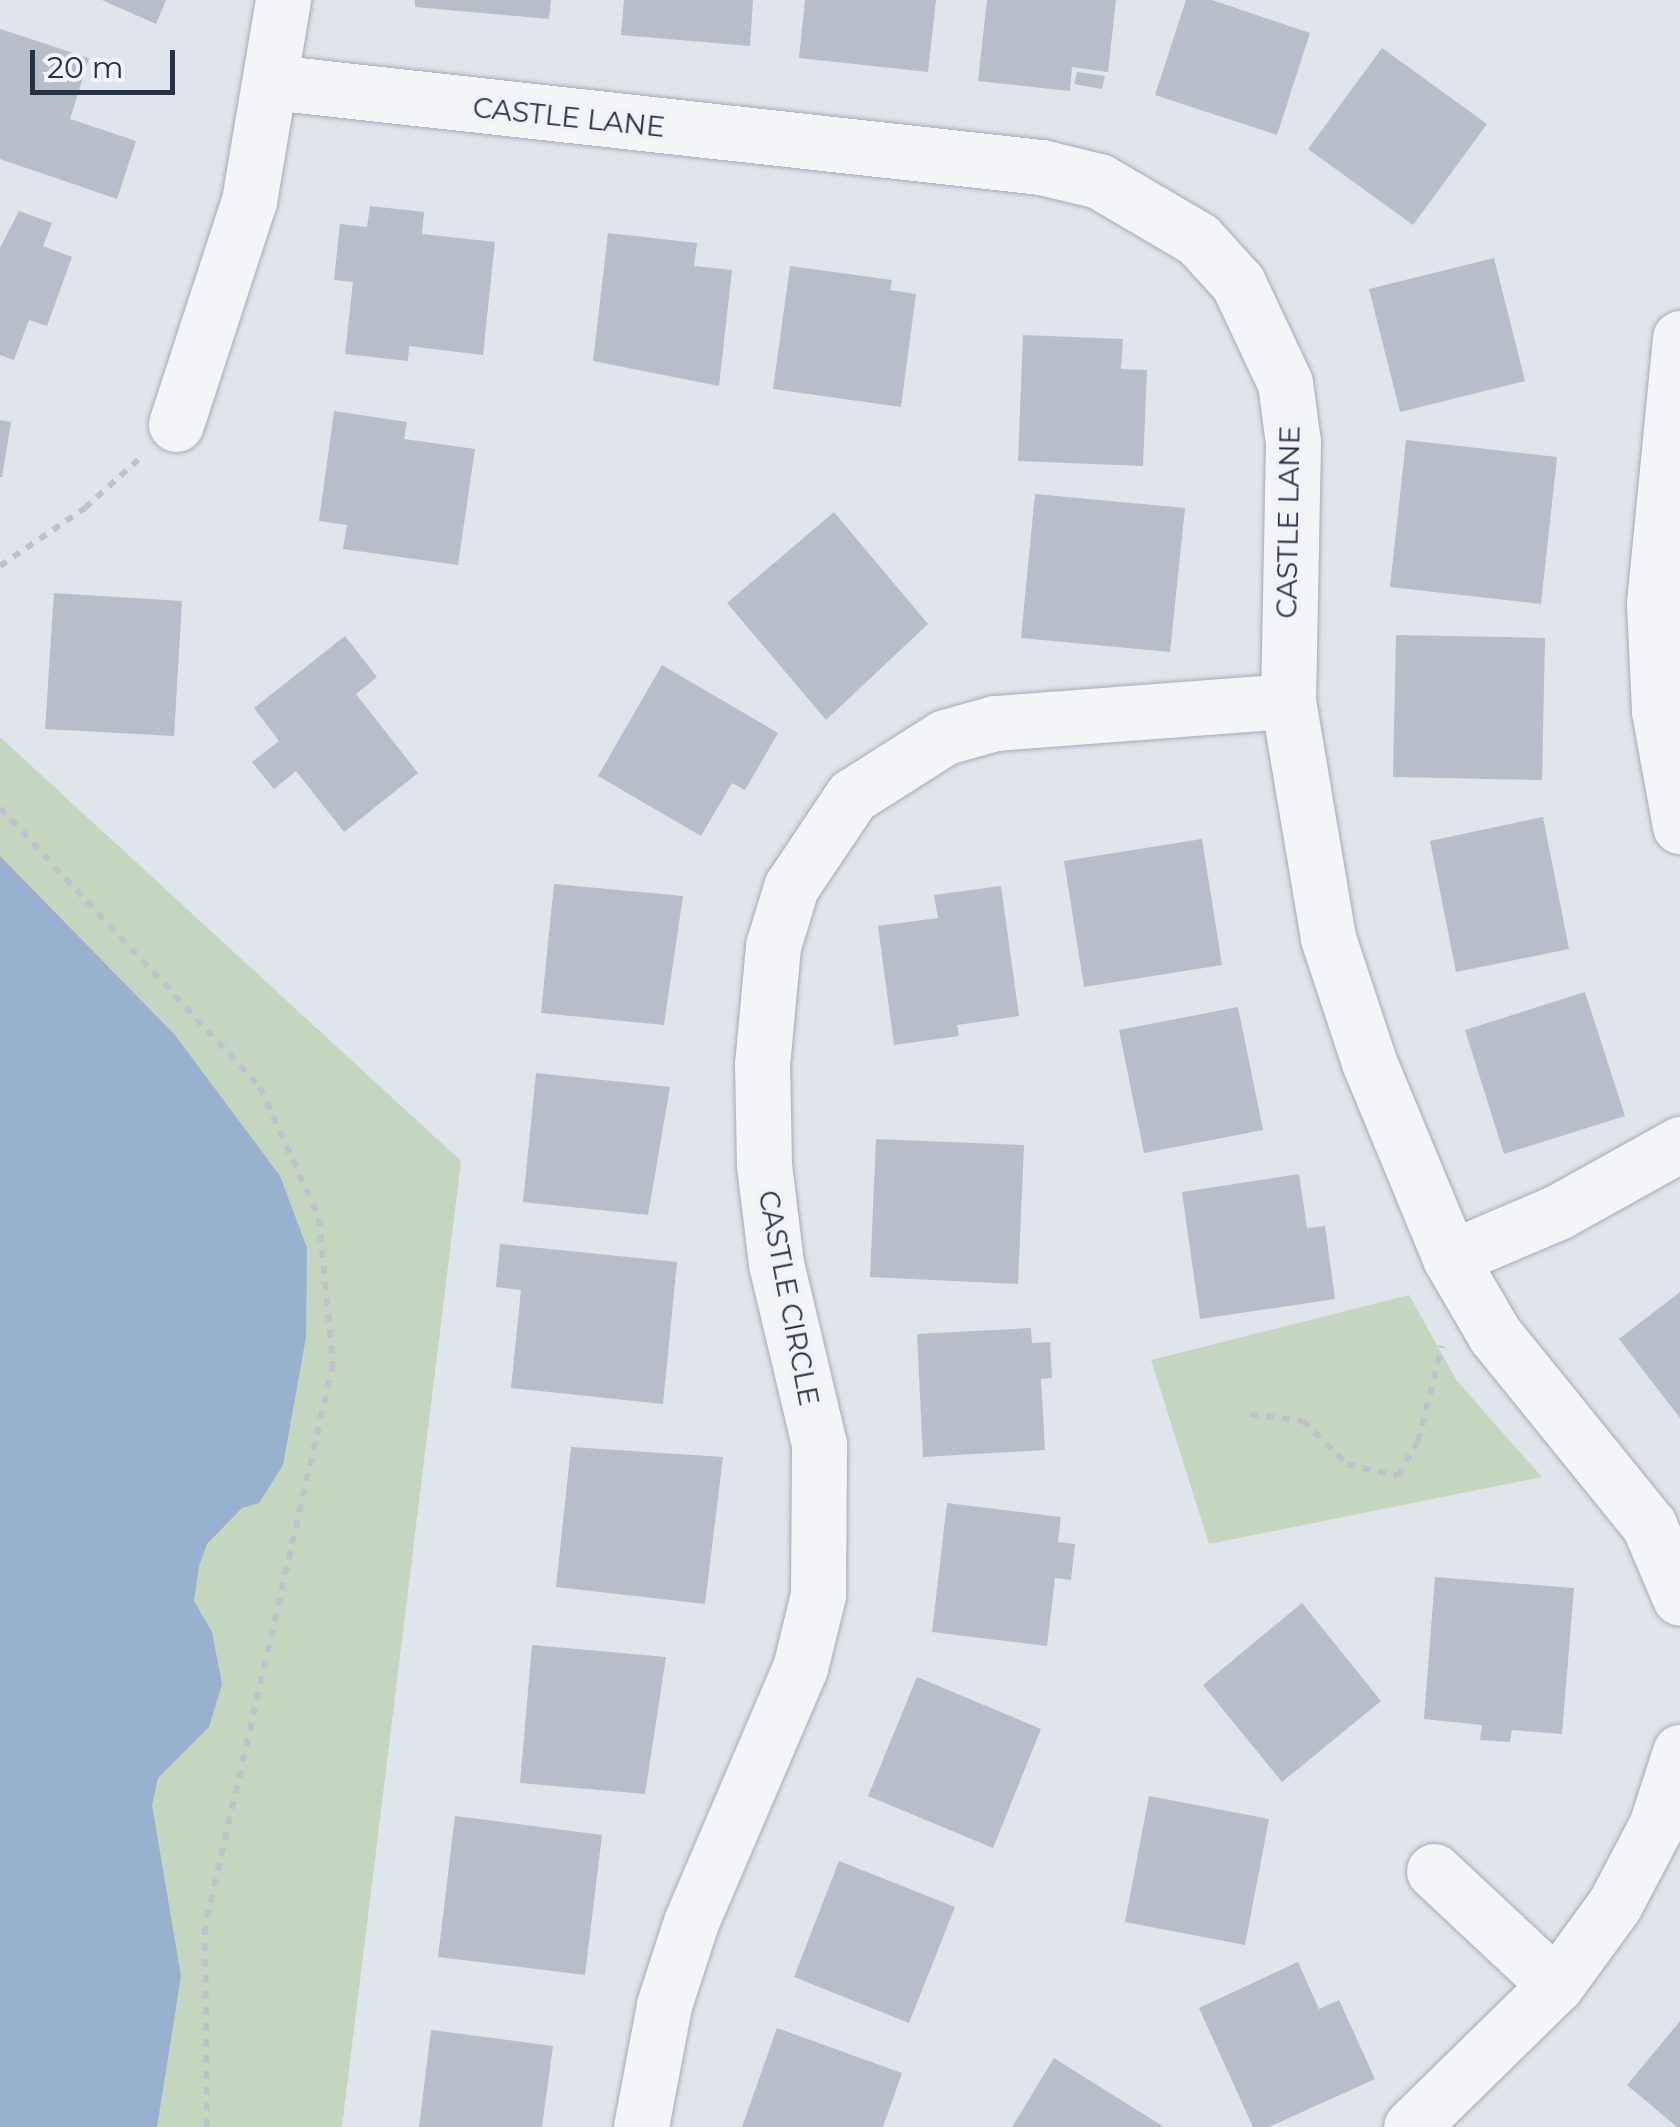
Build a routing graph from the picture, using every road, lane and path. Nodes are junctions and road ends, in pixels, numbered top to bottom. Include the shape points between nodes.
1 (283, 0) edge
2 (270, 82) junction
3 (1680, 338) edge
4 (176, 424) joint
5 (0, 566) edge
6 (1288, 701) junction
7 (0, 808) edge
8 (1680, 826) edge
9 (1680, 1144) edge
10 (1450, 1258) junction
11 (1484, 1317) junction
12 (1250, 1414) dead end
13 (1680, 1598) edge
14 (1680, 1752) edge
15 (1434, 1871) dead end
16 (1556, 1985) junction
17 (207, 2127) edge
18 (642, 2127) edge
19 (1411, 2127) edge

1 - 2 street
2 - 4 street via 249,201
2 - 6 street, CASTLE LANE via 1041,167 1099,180 1154,206 1238,283 1284,382 1294,442
3 - 8 street via 1654,603 1659,711
4 - 5 path via 85,508
6 - 10 street, CASTLE LANE via 1328,938 1369,1062
6 - 18 street, CASTLE CIRCLE via 995,723 945,738 852,796 791,886 773,946 762,1065 764,1165 776,1263 819,1444 818,1595 800,1668 690,1922 664,2004
7 - 17 path via 260,1088 318,1218 333,1364 205,1928
9 - 10 street via 1558,1212
10 - 11 street
11 - 12 path via 1440,1347 1418,1441 1398,1476 1346,1464 1303,1421
11 - 13 street via 1649,1525
14 - 16 street via 1656,1826 1615,1904
15 - 16 street
16 - 19 street

